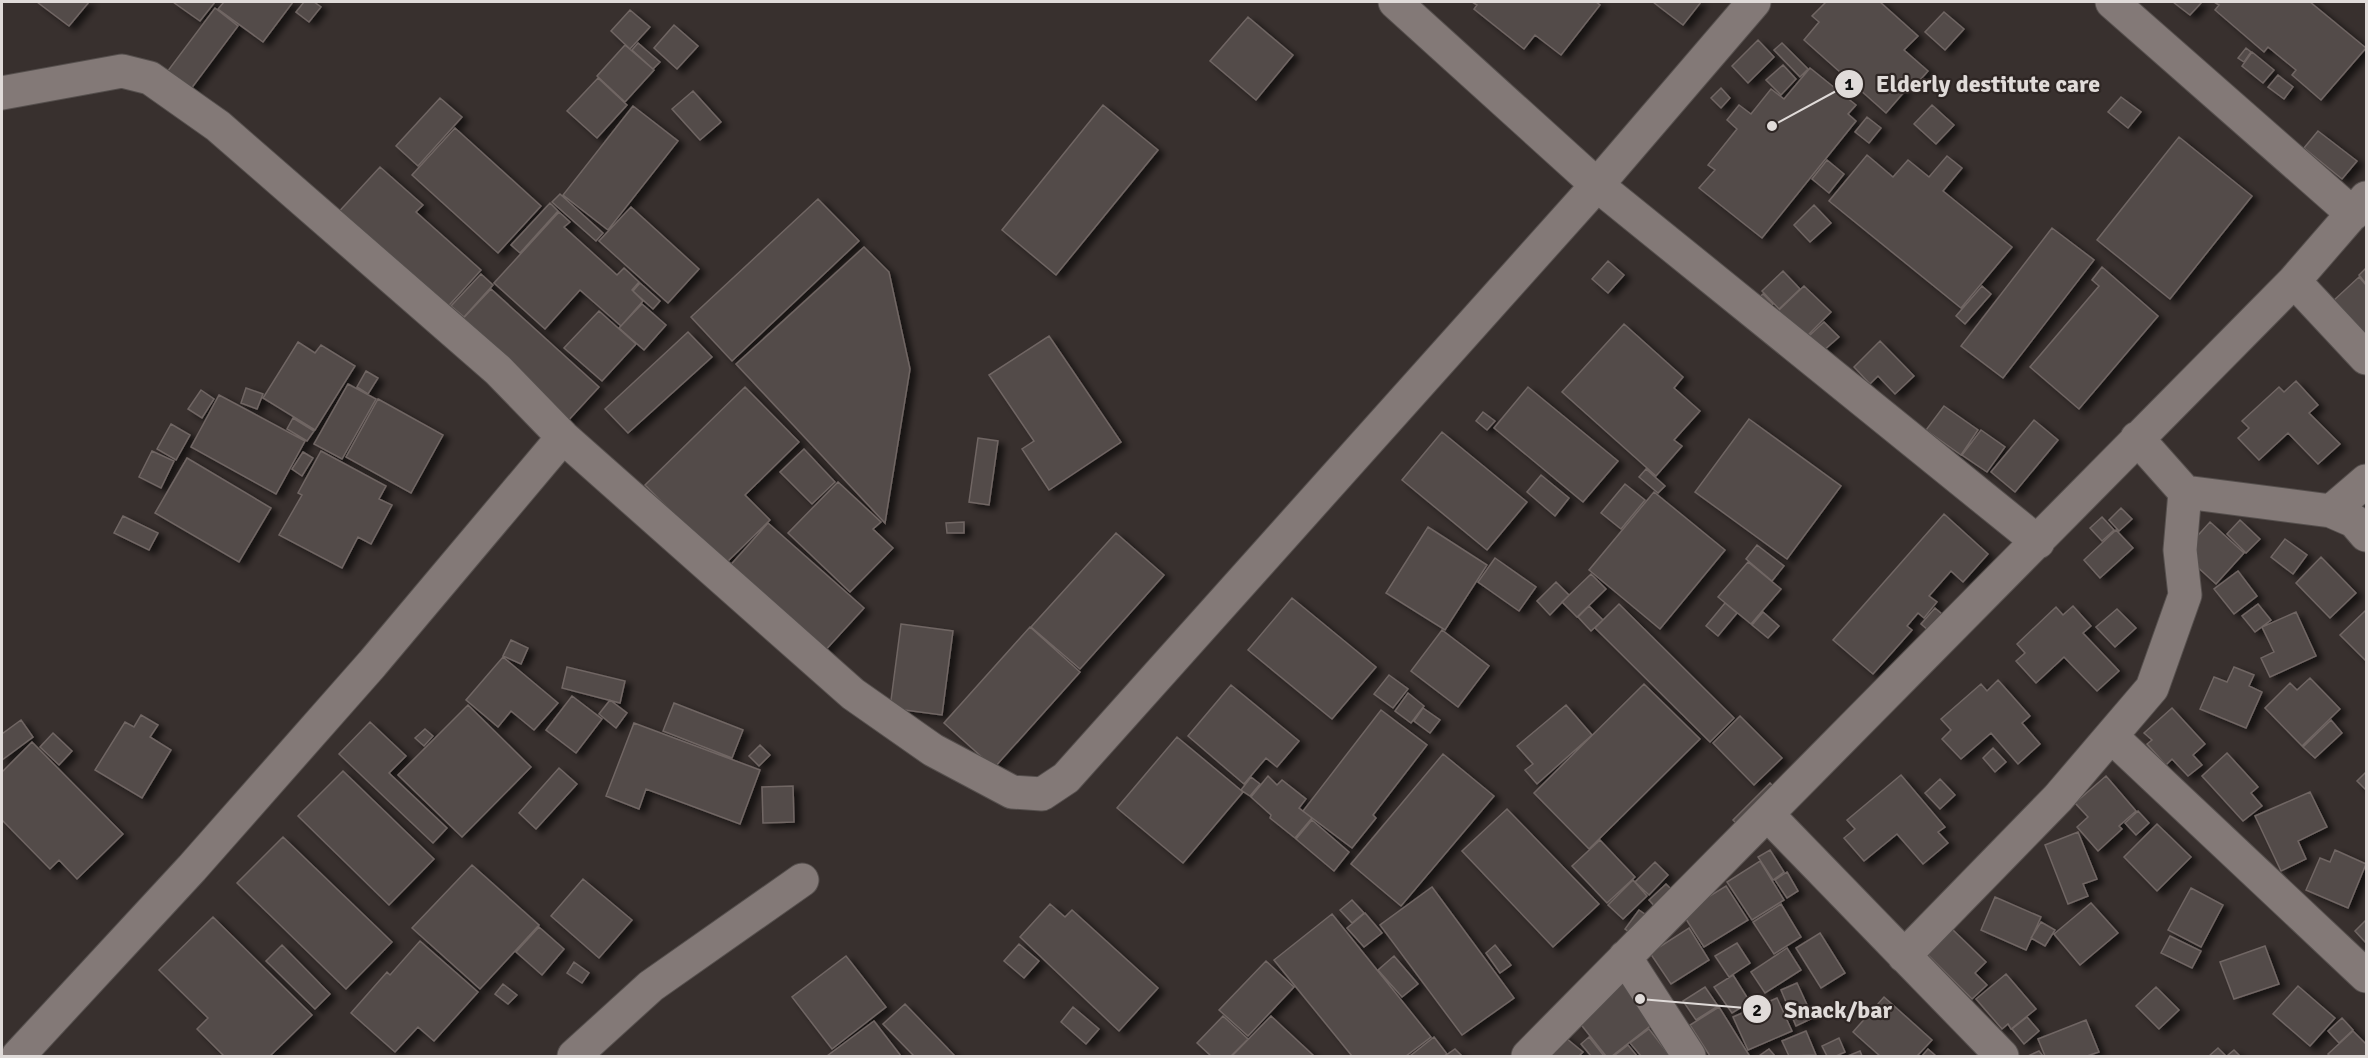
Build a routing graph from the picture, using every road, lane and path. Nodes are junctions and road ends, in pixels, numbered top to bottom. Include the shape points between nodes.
1 (1395, 2) edge
2 (1754, 2) edge
3 (2112, 2) edge
4 (2, 93) edge
5 (1597, 185) junction
6 (2360, 206) edge
7 (2294, 281) junction
8 (2367, 358) edge
9 (562, 436) junction
10 (2137, 438) junction
11 (2367, 481) edge
12 (2185, 492) junction
13 (2331, 511) junction
14 (2367, 535) edge
15 (2038, 542) junction
16 (2111, 736) junction
17 (1768, 815) junction
18 (802, 880) dead end
19 (1904, 956) junction
20 (1625, 957) junction
21 (2367, 976) edge
22 (18, 1056) edge
23 (574, 1056) edge
24 (1528, 1056) edge
25 (1689, 1056) edge
26 (2002, 1056) edge

1 - 5 street
2 - 5 street
3 - 6 street
4 - 9 street via 122,70 150,78 218,126 498,370
5 - 9 street via 1066,778 1042,794 1012,792 933,750 853,694
5 - 15 street
6 - 7 street
7 - 8 street
7 - 10 street
9 - 22 street via 372,664 192,868
10 - 12 street
10 - 15 street
11 - 13 street
12 - 13 street
12 - 16 street via 2180,550 2185,595 2152,688
13 - 14 street via 2354,521
15 - 17 street
16 - 19 street via 2058,798
16 - 21 street
17 - 19 street
17 - 20 street
18 - 23 street via 651,986
19 - 26 street
20 - 24 street
20 - 25 street

